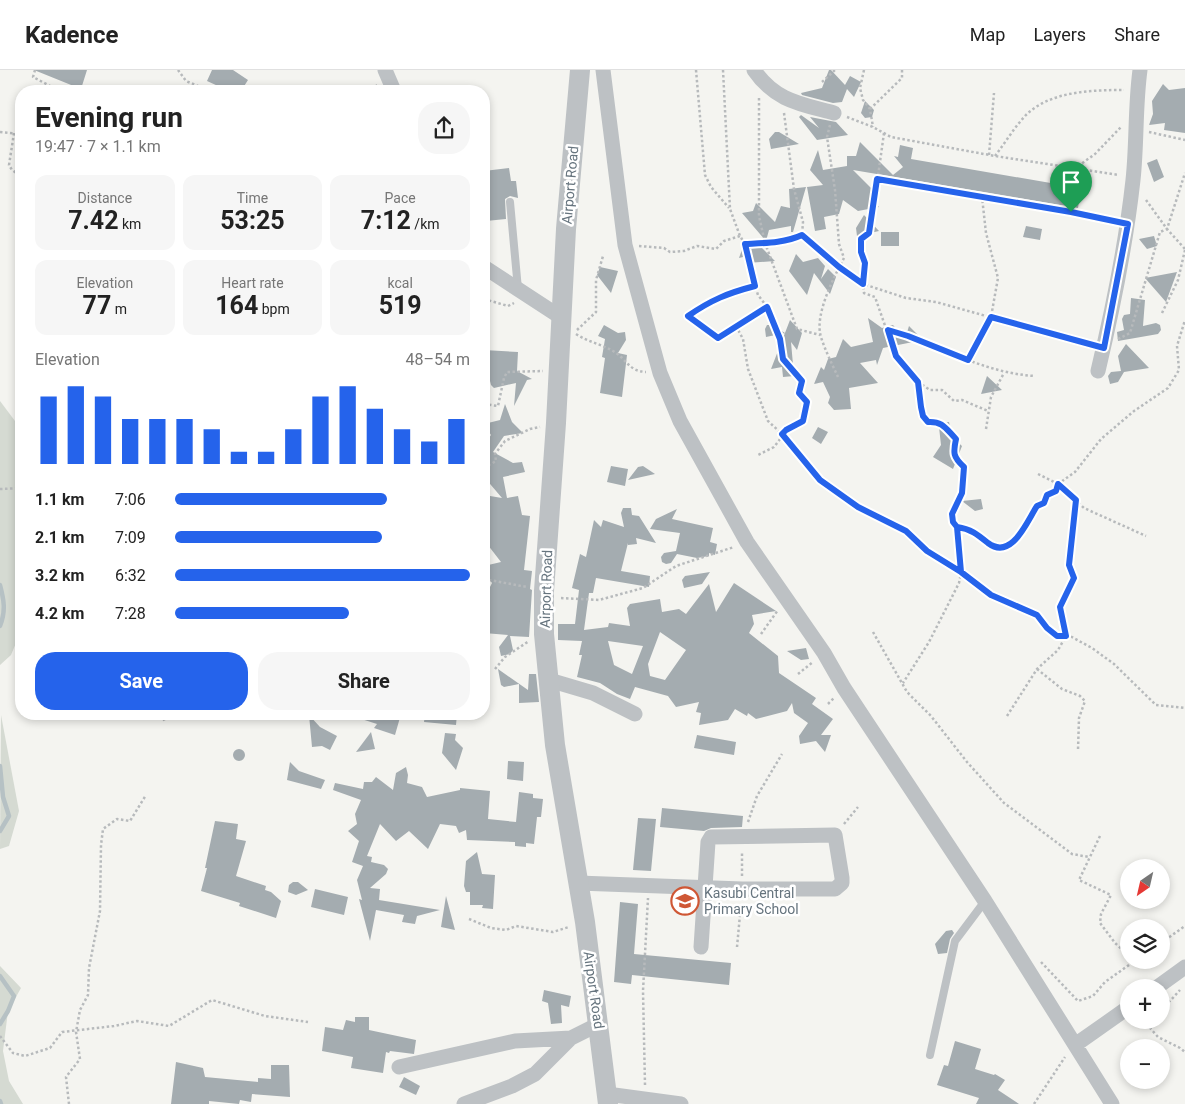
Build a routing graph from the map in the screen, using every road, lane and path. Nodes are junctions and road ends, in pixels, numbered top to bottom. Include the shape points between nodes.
1 (36, 70) edge
2 (178, 70) edge
3 (385, 70) edge
4 (580, 70) edge
5 (603, 70) edge
6 (696, 70) edge
7 (723, 70) edge
8 (835, 70) edge
9 (864, 70) edge
10 (902, 70) edge
11 (1140, 70) edge
12 (757, 74) edge
13 (822, 82) dead end
14 (49, 85) edge
15 (196, 85) edge
16 (391, 85) edge
17 (1138, 91) junction
18 (994, 93) dead end
19 (782, 98) junction
20 (1136, 108) junction
21 (870, 109) junction
22 (834, 113) junction
23 (873, 127) junction
24 (1137, 130) junction
25 (0, 132) edge
26 (14, 133) joint
27 (884, 133) junction
28 (1185, 140) edge
29 (989, 155) junction
30 (994, 156) junction
31 (1074, 169) junction
32 (15, 172) edge
33 (1185, 172) edge
34 (1133, 177) junction
35 (877, 179) junction
36 (982, 197) junction
37 (510, 202) dead end
38 (730, 209) junction
39 (1128, 224) junction
40 (1167, 229) junction
41 (802, 235) junction
42 (740, 236) junction
43 (765, 243) junction
44 (625, 244) junction
45 (745, 244) junction
46 (1185, 250) edge
47 (602, 256) dead end
48 (839, 267) junction
49 (490, 272) edge
50 (863, 284) junction
51 (755, 286) junction
52 (523, 292) junction
53 (490, 301) edge
54 (767, 307) junction
55 (1162, 314) dead end
56 (991, 317) junction
57 (562, 318) junction
58 (1185, 320) edge
59 (736, 326) junction
60 (888, 330) junction
61 (820, 335) junction
62 (1104, 343) junction
63 (968, 360) junction
64 (559, 371) junction
65 (1098, 371) dead end
66 (660, 373) junction
67 (1004, 373) junction
68 (1035, 376) dead end
69 (838, 377) dead end
70 (918, 382) junction
71 (490, 405) edge
72 (988, 411) junction
73 (556, 423) junction
74 (986, 430) dead end
75 (782, 434) junction
76 (758, 456) dead end
77 (490, 464) edge
78 (1038, 474) dead end
79 (1058, 484) junction
80 (15, 488) edge
81 (0, 489) edge
82 (1076, 500) junction
83 (957, 527) junction
84 (1146, 536) dead end
85 (747, 542) junction
86 (961, 572) junction
87 (490, 580) edge
88 (544, 593) junction
89 (786, 598) junction
90 (873, 632) dead end
91 (544, 634) junction
92 (761, 634) dead end
93 (1066, 636) junction
94 (824, 653) junction
95 (495, 669) dead end
96 (1037, 669) junction
97 (798, 674) dead end
98 (549, 680) junction
99 (903, 683) junction
100 (1185, 708) edge
101 (635, 714) dead end
102 (1007, 716) dead end
103 (1078, 750) dead end
104 (782, 754) dead end
105 (146, 795) dead end
106 (858, 807) dead end
107 (835, 834) junction
108 (742, 836) junction
109 (1100, 836) dead end
110 (1089, 857) junction
111 (578, 882) junction
112 (649, 884) junction
113 (706, 886) junction
114 (985, 902) junction
115 (469, 920) dead end
116 (585, 922) junction
117 (1185, 926) edge
118 (1170, 937) edge
119 (701, 947) dead end
120 (1120, 948) edge
121 (1038, 958) dead end
122 (1185, 967) edge
123 (1123, 969) edge
124 (1168, 979) edge
125 (1183, 986) dead end
126 (1170, 1001) edge
127 (1120, 1013) edge
128 (308, 1022) dead end
129 (599, 1024) junction
130 (1151, 1029) edge
131 (76, 1032) junction
132 (0, 1036) edge
133 (572, 1038) junction
134 (1075, 1045) junction
135 (1185, 1052) edge
136 (930, 1056) dead end
137 (399, 1067) dead end
138 (608, 1099) edge
139 (645, 1099) junction
140 (69, 1104) edge
141 (464, 1104) edge
142 (681, 1104) edge
143 (1034, 1104) edge
144 (1112, 1104) edge

1 - 14 path via 34,76
2 - 15 path via 186,81
3 - 16 street
4 - 57 street, Airport Road
5 - 44 street
6 - 38 path via 705,175
7 - 38 path
8 - 13 path
9 - 21 path via 860,88
10 - 21 path via 902,78
11 - 17 street
12 - 19 street
12 - 43 path via 760,216
17 - 20 street
17 - 30 path via 1102,90 1050,98 1026,115
18 - 29 path
19 - 22 street
19 - 41 path via 794,189 803,222
20 - 24 street
20 - 31 path via 1095,154
21 - 23 path
22 - 23 path
22 - 48 path via 827,137 839,244 844,258
23 - 27 path
24 - 28 path
24 - 34 street
25 - 26 path
26 - 32 path via 9,165
27 - 29 path
27 - 35 path
29 - 30 path
30 - 31 path
31 - 34 path
33 - 40 path
34 - 39 street
34 - 40 path via 1139,191
35 - 36 path
35 - 50 path via 869,233 861,239 865,263
36 - 39 path
36 - 56 path via 986,233 998,278
37 - 52 lane
38 - 42 path
39 - 62 street
40 - 46 path
40 - 62 path via 1160,232 1130,333 1122,339
41 - 43 path
41 - 48 path
42 - 44 path via 724,241 716,249 698,246 670,252 664,248
42 - 45 path
43 - 45 path
43 - 61 path via 797,329
44 - 66 street
45 - 51 path
46 - 55 path via 1178,280
47 - 66 path via 596,280 596,312 574,333 614,351 636,372
48 - 50 path
48 - 61 path via 822,305
49 - 52 street
50 - 56 path via 906,298 936,302
50 - 60 path via 864,292 874,297
51 - 54 path
51 - 59 path via 710,301 688,316 718,338
52 - 53 path via 508,306
52 - 57 street
54 - 59 path
54 - 75 path via 780,339 783,359 802,381 799,393 807,402 803,421
56 - 62 path
56 - 63 path
57 - 64 street, Airport Road
58 - 79 path via 1177,346 1179,370 1168,388 1101,438 1075,472
59 - 75 path via 743,339 757,396 768,421
60 - 63 path
60 - 70 path via 896,356
61 - 69 path
62 - 65 street
63 - 67 path
64 - 71 path via 507,372 498,406
64 - 73 street, Airport Road
66 - 85 street via 680,421
67 - 68 path
67 - 72 path via 991,397
70 - 72 path via 930,390 942,390 954,401 962,400
70 - 83 path via 923,416 928,422 937,421 943,425 956,439 953,454 964,467 962,493 952,514
72 - 74 path
73 - 77 path via 530,429 505,441 495,454 496,461
73 - 88 street, Airport Road
75 - 76 path via 774,447
75 - 86 path via 820,480 858,507 906,531 927,551
78 - 79 path
79 - 82 path
79 - 83 path via 1056,491 1037,506 1027,526 1002,548 994,547 969,529
80 - 81 path
82 - 84 path via 1084,508
82 - 93 path via 1069,565 1074,578 1060,607
83 - 86 path
85 - 88 path via 676,566 643,588 599,600
85 - 89 street
86 - 93 path via 991,595 1037,615 1057,636
86 - 99 path via 959,583 930,642
87 - 88 path
88 - 91 street, Airport Road
89 - 92 path
89 - 94 street
90 - 99 path
91 - 95 path via 505,656
91 - 98 street, Airport Road
93 - 96 path via 1058,650
93 - 100 path via 1092,648 1114,664 1156,705
94 - 97 path
94 - 114 street
96 - 102 path
96 - 103 path via 1062,689 1085,701 1079,718
98 - 101 street via 594,694
98 - 111 street, Airport Road via 555,745
99 - 110 path via 906,692 931,716 1004,803 1072,854
104 - 108 path via 757,796
105 - 131 path via 130,821 117,819 103,829 100,911 89,968 88,995 80,1010
106 - 107 path
107 - 108 street
107 - 113 street via 842,883 835,889
108 - 113 street via 711,837
109 - 110 path
110 - 120 path via 1079,880 1111,895 1100,923
111 - 112 street
111 - 116 street, Airport Road
112 - 113 street
112 - 139 path via 643,991
113 - 119 street
114 - 134 street
114 - 136 lane via 955,941
115 - 116 path via 491,928 506,930 516,926 553,932
116 - 129 street, Airport Road
117 - 118 path
121 - 123 path via 1078,1001 1093,996
122 - 124 street
125 - 126 path
127 - 134 street
128 - 131 path via 265,1016 212,1000 170,1026 137,1021
129 - 133 street
129 - 138 street, Airport Road
130 - 135 path via 1158,1037
131 - 132 path via 62,1032 50,1048 25,1056 13,1053
131 - 140 path via 80,1059 66,1077
133 - 137 street via 515,1042
133 - 141 street via 535,1074
134 - 143 path
134 - 144 street
138 - 139 street
139 - 142 street

